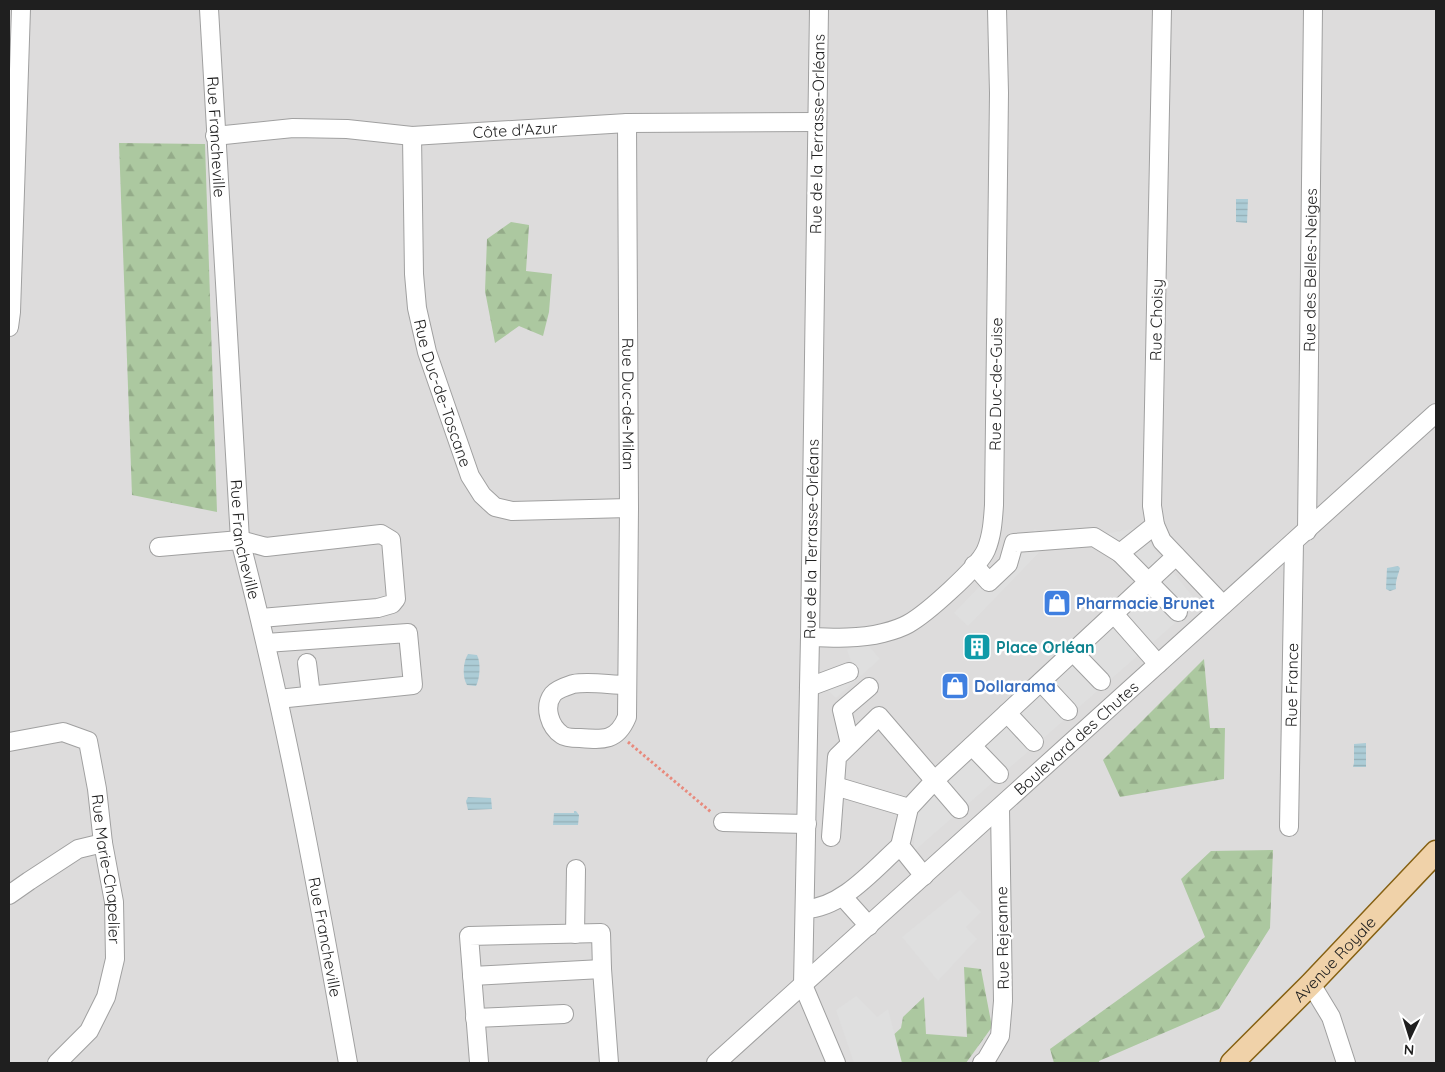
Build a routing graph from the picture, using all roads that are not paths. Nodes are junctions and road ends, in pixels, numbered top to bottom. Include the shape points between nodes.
1 (21, 9) edge
2 (209, 9) edge
3 (819, 9) edge
4 (997, 9) edge
5 (1162, 9) edge
6 (1313, 9) edge
7 (816, 122) junction
8 (626, 123) junction
9 (215, 136) junction
10 (412, 136) junction
11 (9, 327) edge
12 (1436, 413) edge
13 (629, 508) junction
14 (1155, 525) junction
15 (1301, 536) junction
16 (240, 540) junction
17 (159, 547) dead end
18 (1120, 553) junction
19 (1176, 556) junction
20 (974, 566) junction
21 (1148, 582) junction
22 (1223, 605) junction
23 (1178, 612) dead end
24 (1114, 614) junction
25 (261, 618) junction
26 (810, 637) junction
27 (266, 643) junction
28 (1073, 652) junction
29 (307, 663) dead end
30 (1158, 664) junction
31 (849, 672) dead end
32 (1101, 681) dead end
33 (1040, 682) junction
34 (627, 685) junction
35 (810, 687) junction
36 (869, 687) dead end
37 (311, 695) junction
38 (278, 699) junction
39 (1068, 711) dead end
40 (1007, 713) junction
41 (9, 742) edge
42 (1034, 742) dead end
43 (850, 744) junction
44 (972, 746) junction
45 (808, 754) junction
46 (837, 757) junction
47 (999, 774) dead end
48 (934, 780) junction
49 (835, 786) junction
50 (909, 808) junction
51 (1000, 808) junction
52 (959, 809) dead end
53 (723, 822) road end
54 (807, 824) junction
55 (1288, 827) dead end
56 (831, 837) dead end
57 (103, 843) junction
58 (900, 846) junction
59 (1436, 852) edge
60 (576, 869) dead end
61 (924, 876) junction
62 (9, 896) edge
63 (843, 896) junction
64 (805, 909) junction
65 (869, 926) junction
66 (575, 934) junction
67 (602, 969) junction
68 (472, 976) junction
69 (1311, 984) junction
70 (804, 985) junction
71 (564, 1014) dead end
72 (475, 1018) junction
73 (479, 1062) dead end
74 (57, 1063) edge
75 (348, 1063) edge
76 (609, 1063) edge
77 (716, 1063) edge
78 (836, 1063) edge
79 (982, 1063) edge
80 (1232, 1063) edge
81 (1346, 1063) edge

1 - 11 street
2 - 9 street, Rue Francheville
3 - 7 street, Rue de la Terrasse-Orléans
4 - 20 street, Rue Duc-de-Guise via 999,93 994,505 985,552
5 - 14 street, Rue Choisy via 1152,496
6 - 15 street, Rue des Belles-Neiges
7 - 8 street, Côte d'Azur
7 - 26 street, Rue de la Terrasse-Orléans
8 - 10 street, Côte d'Azur
8 - 13 street, Rue Duc-de-Milan
9 - 10 street, Côte d'Azur via 293,128 346,129
9 - 16 street, Rue Francheville
10 - 13 street, Rue Duc-de-Toscane via 417,308 427,352 470,476 482,495 495,507 512,511
12 - 15 street, Boulevard des Chutes
13 - 34 street, Rue Duc-de-Milan
14 - 18 street
14 - 19 street, Rue Choisy via 1162,541
15 - 22 street, Boulevard des Chutes
15 - 55 street, Rue France
16 - 17 street
16 - 25 street, Rue Francheville
16 - 25 street via 266,546 381,534 391,540 396,599 392,604
18 - 20 street via 1094,537 1014,543 1008,564 989,582
18 - 21 street
19 - 21 street
19 - 22 street, Rue Choisy
20 - 26 street, Rue Duc-de-Guise via 941,599 908,624 884,633 847,638
21 - 23 street
21 - 24 street
22 - 30 street, Boulevard des Chutes
24 - 28 street
24 - 30 street
25 - 27 street, Rue Francheville
26 - 35 street, Rue de la Terrasse-Orléans
27 - 37 street via 408,633 413,685
27 - 38 street, Rue Francheville
28 - 32 street
28 - 33 street
29 - 37 street
30 - 51 street, Boulevard des Chutes
31 - 35 street
33 - 39 street
33 - 40 street
34 - 34 street, Rue Duc-de-Milan via 627,717 618,733 602,740 563,736 553,726 548,706 553,694 562,688 574,684
35 - 45 street, Rue de la Terrasse-Orléans
36 - 43 street via 842,710
37 - 38 street
38 - 75 street, Rue Francheville
40 - 42 street
40 - 44 street
41 - 57 street, Rue Marie-Chapelier via 63,732 88,741
43 - 46 street
43 - 48 street via 879,716
44 - 47 street
44 - 48 street
45 - 46 street
45 - 54 street, Rue de la Terrasse-Orléans
46 - 49 street
48 - 50 street
48 - 52 street
49 - 50 street
49 - 56 street
50 - 58 street
51 - 61 street, Boulevard des Chutes
51 - 79 street, Rue Rejeanne via 1003,1001 1000,1036
53 - 54 street
54 - 64 street, Rue de la Terrasse-Orléans
57 - 62 street via 78,849
57 - 74 street, Rue Marie-Chapelier via 114,902 114,959 106,997 88,1031
58 - 61 street
58 - 63 street
59 - 69 main road, Avenue Royale
60 - 66 street
61 - 65 street, Boulevard des Chutes
63 - 64 street via 816,909
63 - 65 street
64 - 70 street, Rue de la Terrasse-Orléans
65 - 70 street, Boulevard des Chutes
66 - 67 street via 601,933
66 - 68 street via 469,936
67 - 68 street
67 - 76 street
68 - 72 street
69 - 80 main road, Avenue Royale
69 - 81 street via 1331,1017
70 - 77 street, Boulevard des Chutes
70 - 78 street, Rue de la Terrasse-Orléans
71 - 72 street
72 - 73 street

